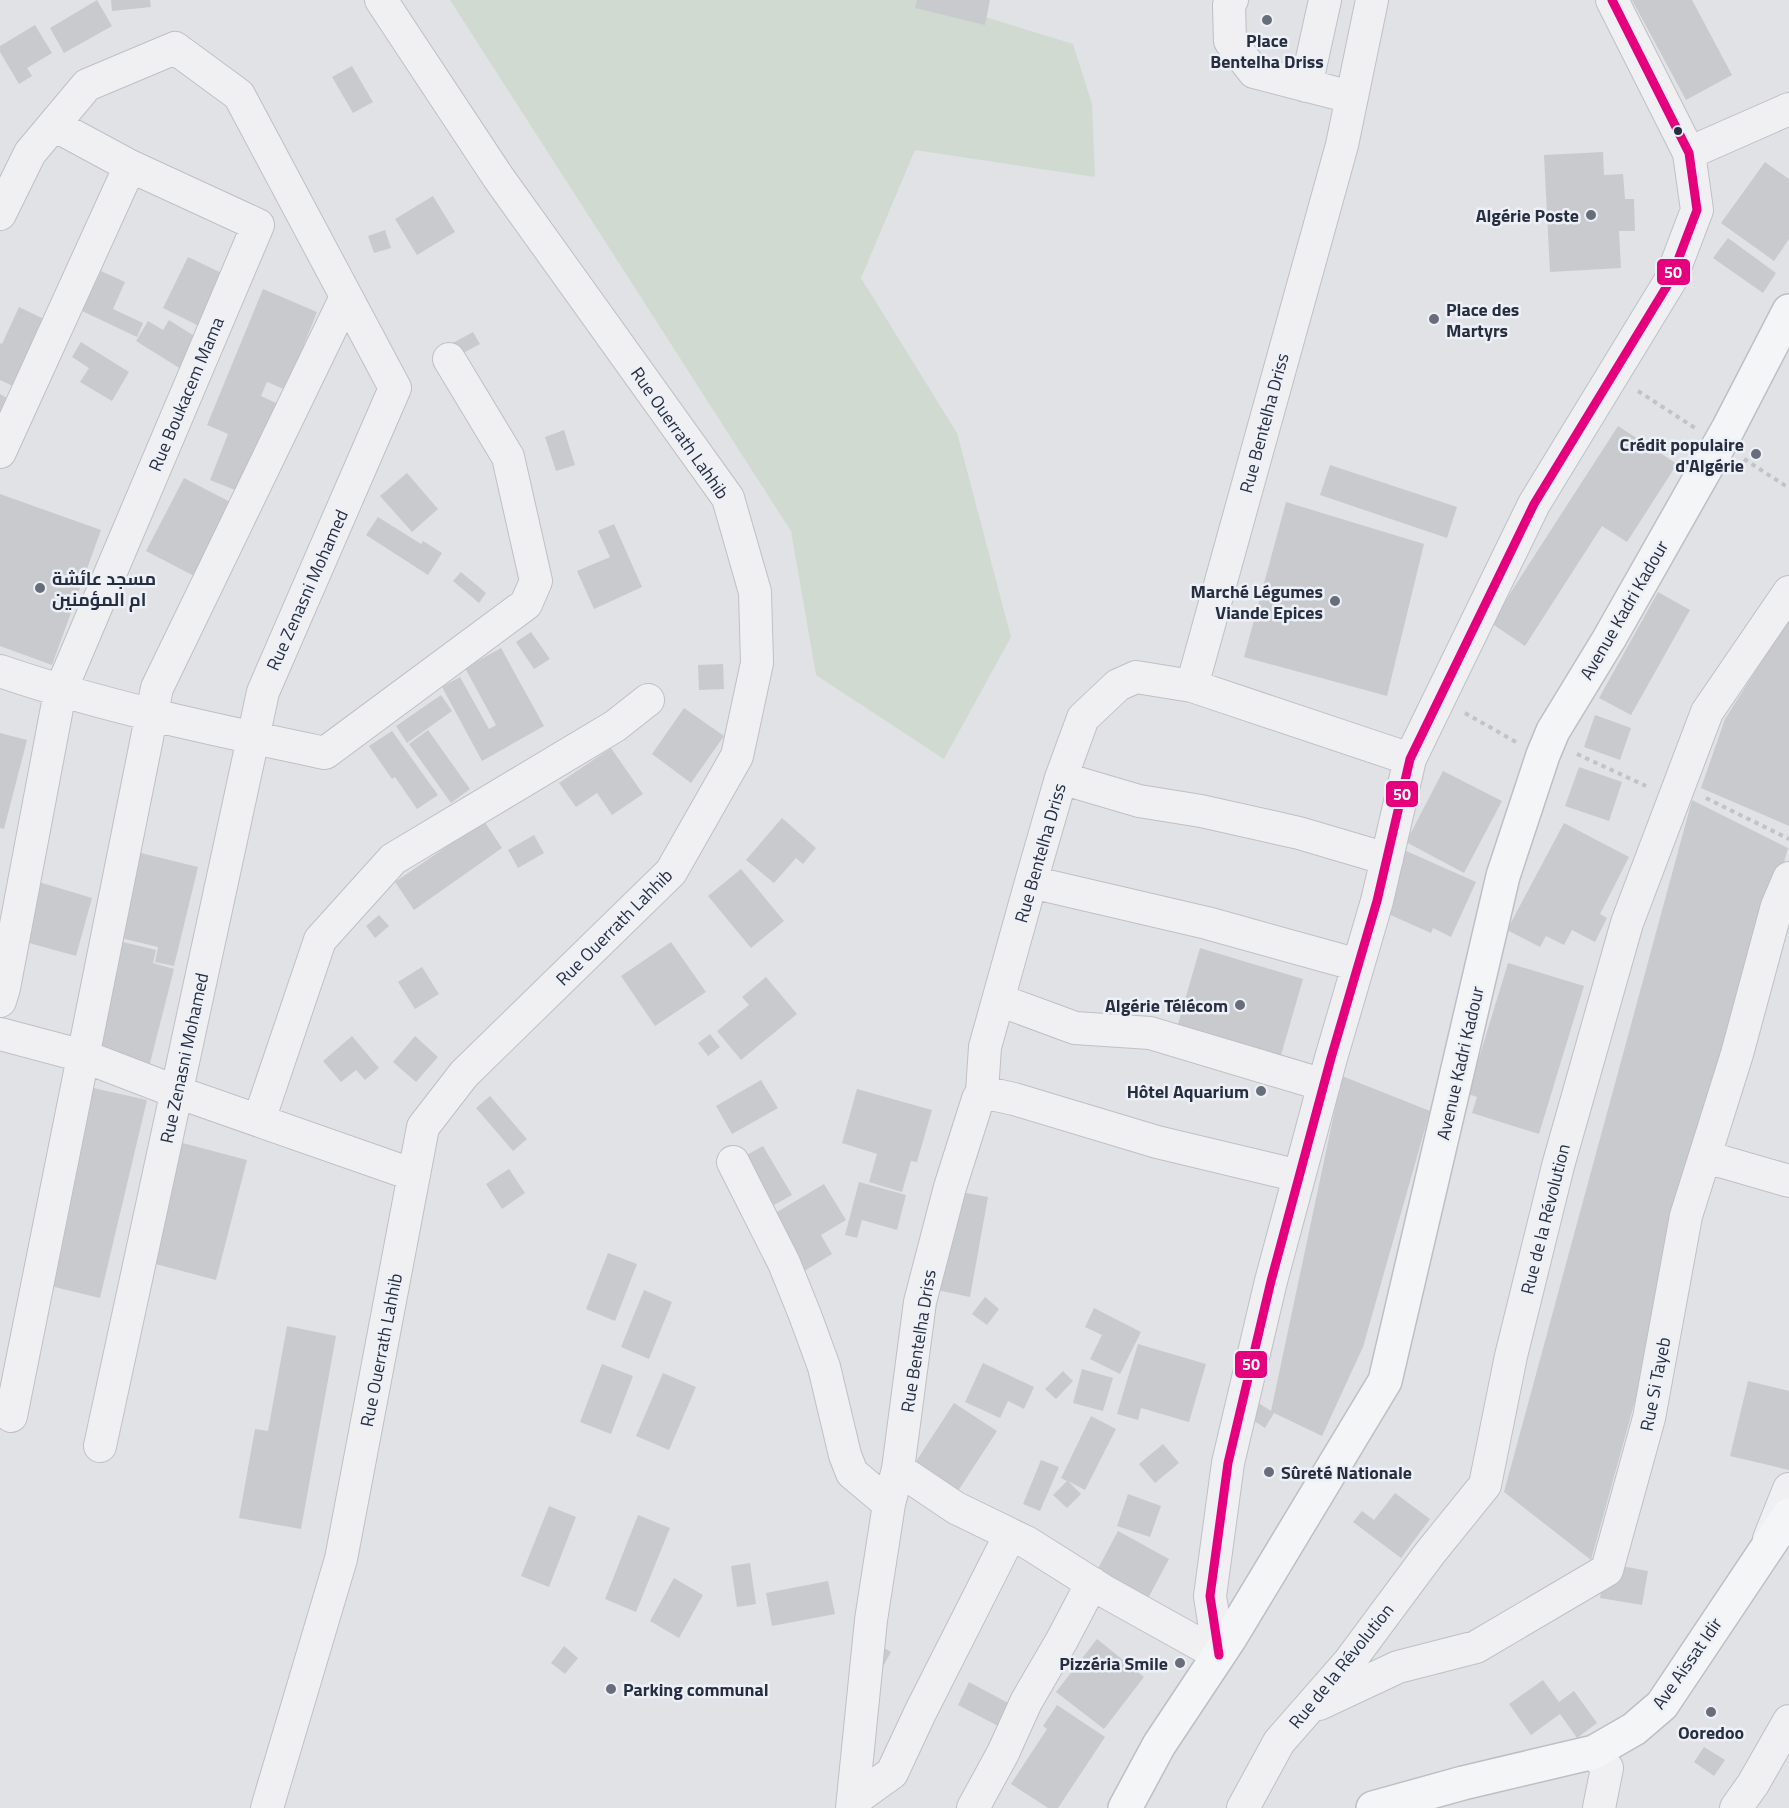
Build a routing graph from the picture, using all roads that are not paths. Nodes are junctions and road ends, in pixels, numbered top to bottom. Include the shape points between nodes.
1 (381, 0) edge
2 (1232, 0) edge
3 (1324, 0) edge
4 (1372, 0) edge
5 (1612, 0) edge
6 (1306, 86) junction
7 (1351, 97) junction
8 (1789, 109) edge
9 (54, 125) junction
10 (1689, 153) junction
11 (129, 166) junction
12 (290, 190) junction
13 (0, 214) edge
14 (258, 225) junction
15 (316, 241) junction
16 (346, 297) junction
17 (1789, 311) edge
18 (449, 359) dead end
19 (0, 452) edge
20 (1789, 592) edge
21 (0, 671) edge
22 (1192, 686) junction
23 (60, 692) junction
24 (648, 700) dead end
25 (152, 714) junction
26 (253, 738) junction
27 (1410, 759) junction
28 (1061, 778) junction
29 (1387, 859) junction
30 (1789, 878) edge
31 (1030, 882) junction
32 (1358, 965) junction
33 (999, 1000) junction
34 (0, 1001) edge
35 (0, 1034) edge
36 (83, 1056) junction
37 (1324, 1085) junction
38 (177, 1092) junction
39 (982, 1092) junction
40 (259, 1120) junction
41 (1706, 1156) junction
42 (734, 1162) dead end
43 (414, 1175) junction
44 (1299, 1176) junction
45 (1789, 1181) edge
46 (11, 1416) dead end
47 (100, 1446) dead end
48 (898, 1469) junction
49 (1789, 1489) edge
50 (889, 1504) junction
51 (1789, 1515) edge
52 (1010, 1535) junction
53 (1764, 1552) junction
54 (1092, 1583) junction
55 (1219, 1655) junction
56 (1307, 1709) junction
57 (1786, 1730) edge
58 (1594, 1752) junction
59 (853, 1804) edge
60 (267, 1808) edge
61 (973, 1808) edge
62 (1125, 1808) edge
63 (1243, 1808) edge
64 (1372, 1808) edge
65 (1599, 1808) edge
66 (1736, 1808) edge

1 - 43 street, Rue Ouerrath Lahhib via 498,177 728,498 755,592 757,663 737,756 672,872 464,1074 423,1127
2 - 6 street via 1230,41 1254,72
3 - 6 street
4 - 7 street, Rue Bentelha Driss
5 - 10 street
6 - 7 street
7 - 22 street, Rue Bentelha Driss via 1342,145
8 - 10 street
9 - 11 street
9 - 12 street, Rue Zenasni Mohamed via 87,86 175,48 239,95
9 - 13 street, Rue Zenasni Mohamed via 30,153
10 - 27 street via 1697,210 1670,281 1534,504
11 - 14 street
11 - 19 street
12 - 14 street, Rue Boukacem Mama
12 - 15 street, Rue Zenasni Mohamed
14 - 15 street
14 - 23 street, Rue Boukacem Mama
15 - 16 street, Rue Zenasni Mohamed
16 - 25 street via 157,687
16 - 26 street, Rue Zenasni Mohamed via 395,388 263,692
17 - 55 main road, Avenue Kadri Kadour via 1719,444 1546,747 1503,876 1385,1381
18 - 26 street via 508,457 536,580 526,604 325,753
20 - 56 street, Rue de la Révolution via 1707,712 1627,923 1558,1166 1511,1356 1485,1485 1349,1662
21 - 23 street
22 - 27 street
22 - 28 street, Rue Bentelha Driss via 1137,677 1118,685 1083,718
23 - 25 street
23 - 34 street, Rue Boukacem Mama
24 - 40 street via 615,726 393,859 320,940
25 - 26 street
25 - 36 street
26 - 38 street, Rue Zenasni Mohamed
27 - 29 street
28 - 29 street via 1139,801 1299,833
28 - 31 street, Rue Bentelha Driss
29 - 32 street
30 - 41 street, Rue Si Tayeb via 1777,906
31 - 32 street via 1207,922
31 - 33 street, Rue Bentelha Driss
32 - 37 street
33 - 37 street via 1075,1028 1150,1033
33 - 39 street, Rue Bentelha Driss via 985,1047
35 - 36 street
36 - 38 street
36 - 46 street
37 - 44 street
38 - 40 street
38 - 47 street, Rue Zenasni Mohamed
39 - 44 street via 1157,1142
39 - 48 street, Rue Bentelha Driss via 950,1187 920,1302
40 - 43 street
41 - 45 street
41 - 56 street, Rue Si Tayeb via 1686,1216 1649,1418 1607,1570 1476,1647 1398,1668
42 - 50 street via 805,1315 824,1367 852,1473
43 - 60 street, Rue Ouerrath Lahhib via 341,1559
44 - 55 street via 1228,1463 1210,1596
48 - 50 street, Rue Bentelha Driss
48 - 52 street via 956,1508
49 - 53 street
50 - 59 street, Rue Bentelha Driss via 871,1620
51 - 53 main road, Ave Aissat Idir
52 - 54 street
52 - 59 street via 892,1773
53 - 58 main road, Ave Aissat Idir via 1662,1705 1634,1729
54 - 55 street
54 - 61 street
55 - 62 main road, Avenue Kadri Kadour via 1159,1745
56 - 63 street, Rue de la Révolution via 1279,1742
57 - 66 street
58 - 64 main road, Ave Aissat Idir
58 - 65 street via 1607,1768

